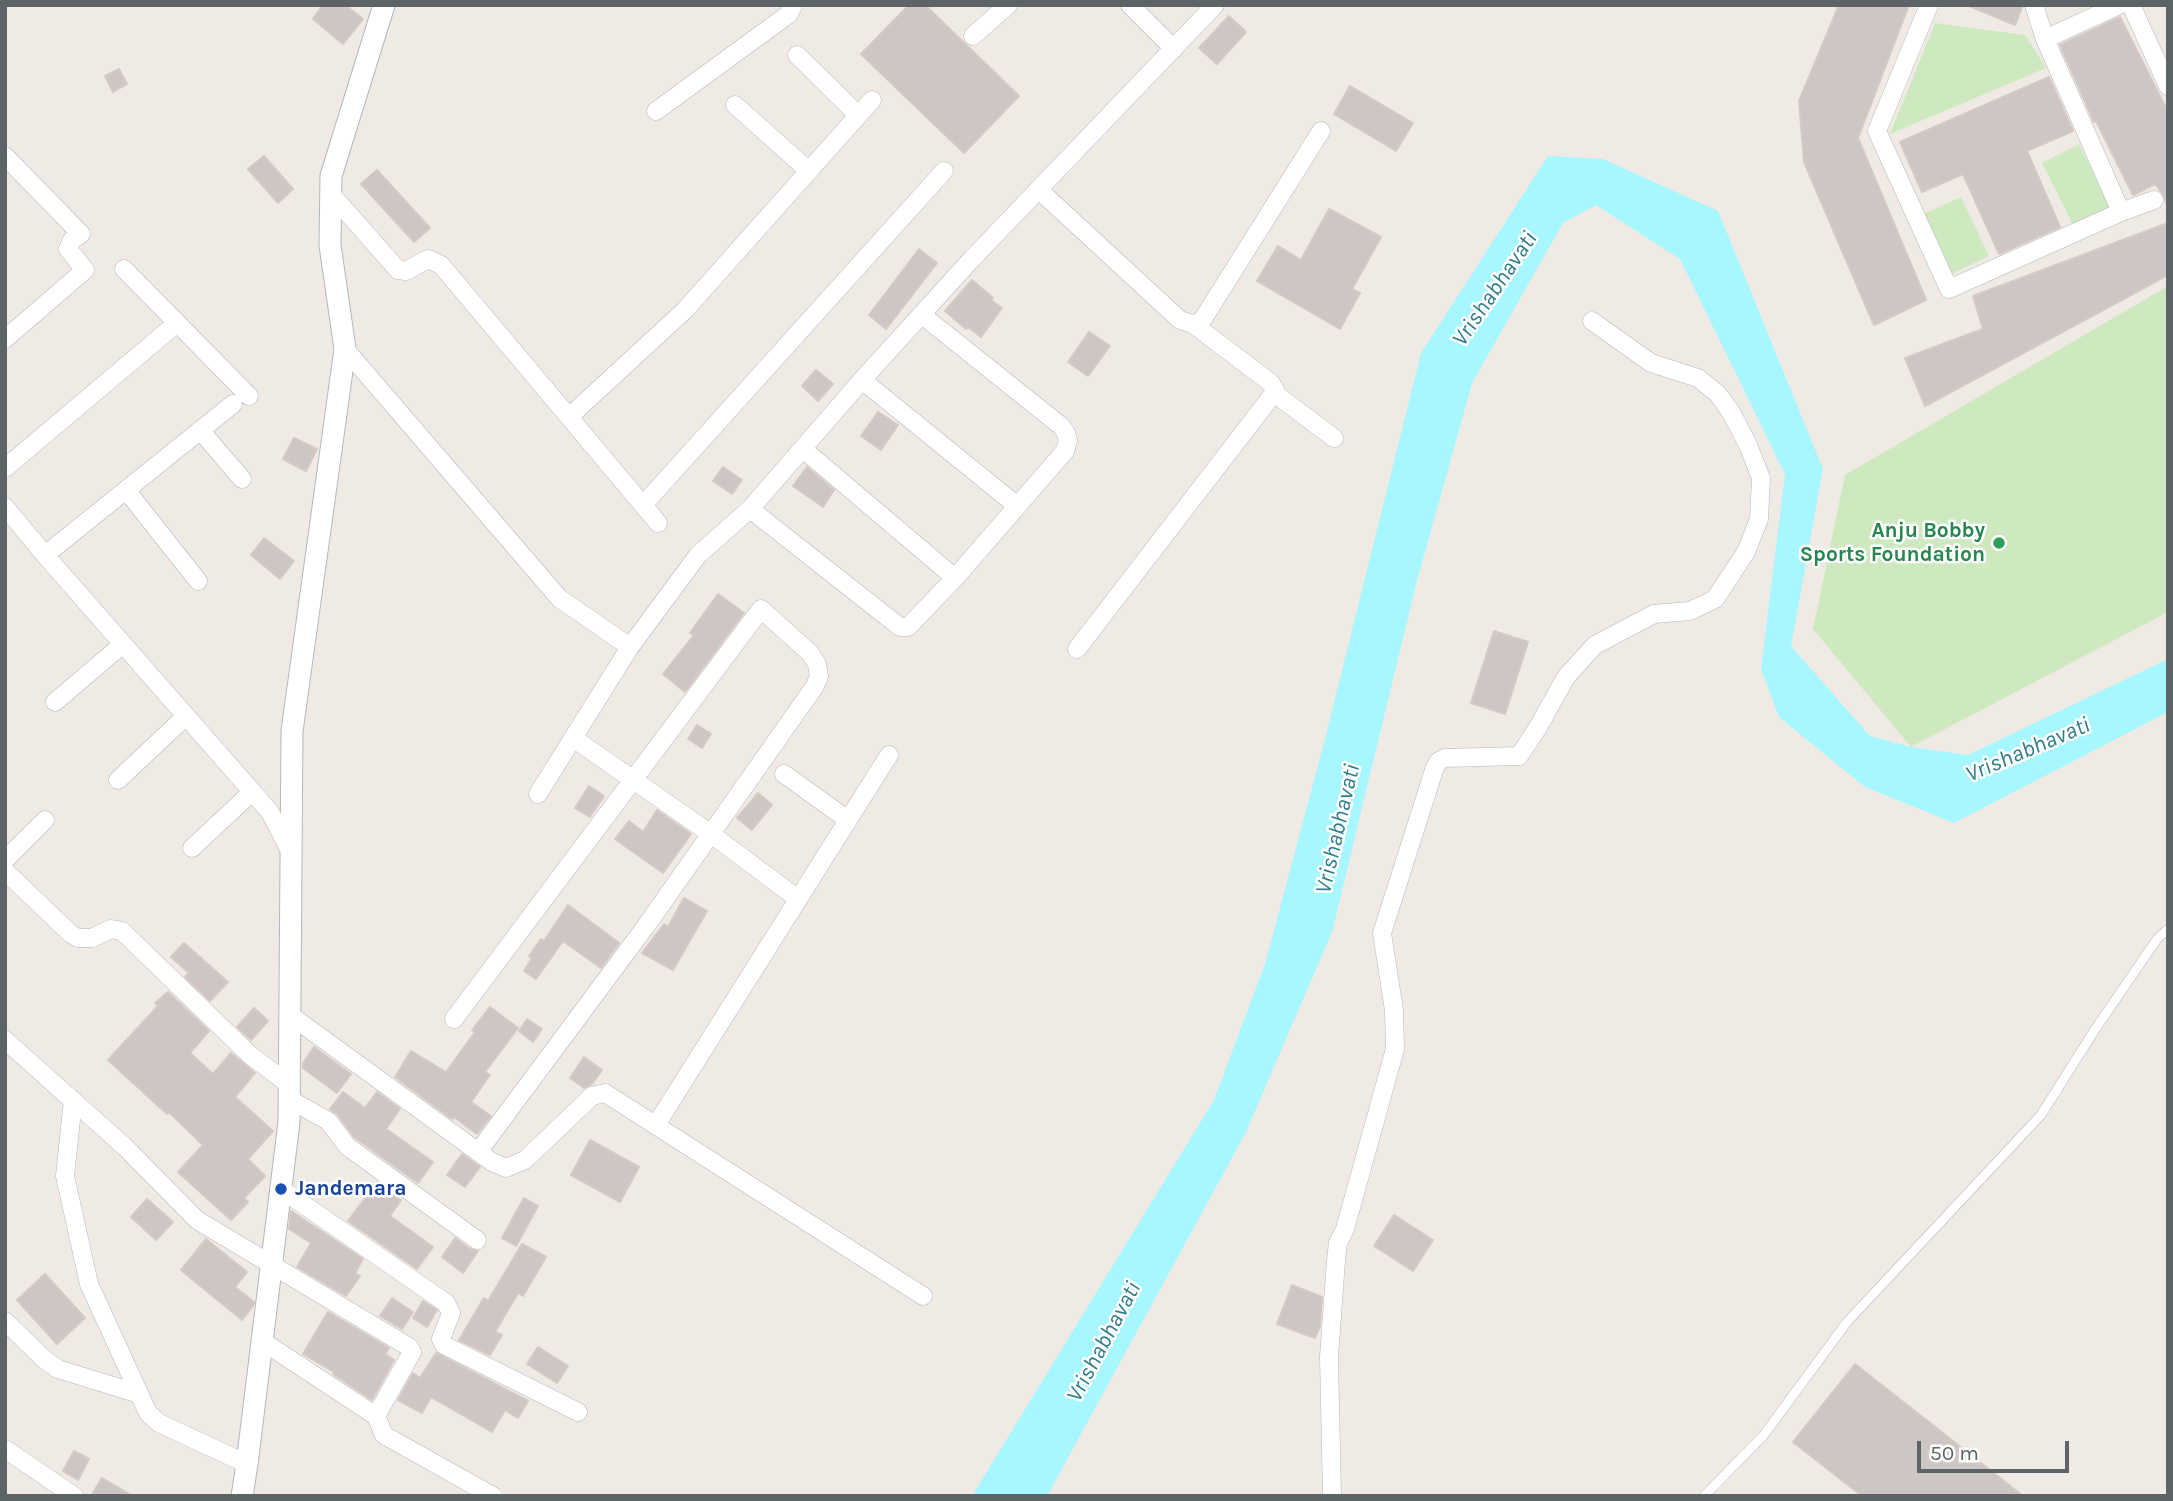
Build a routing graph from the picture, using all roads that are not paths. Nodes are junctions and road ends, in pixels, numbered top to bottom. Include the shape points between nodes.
1 (384, 5) edge
2 (793, 5) edge
3 (1008, 5) edge
4 (1130, 5) edge
5 (1215, 5) edge
6 (1929, 5) edge
7 (2034, 5) edge
8 (2119, 5) edge
9 (2131, 5) edge
10 (973, 36) dead end
11 (2045, 39) junction
12 (1174, 49) junction
13 (796, 55) dead end
14 (2168, 86) edge
15 (872, 100) dead end
16 (735, 105) dead end
17 (656, 111) dead end
18 (858, 116) junction
19 (1321, 131) dead end
20 (5, 156) edge
21 (944, 171) dead end
22 (808, 172) junction
23 (1039, 190) junction
24 (331, 194) junction
25 (2154, 200) dead end
26 (2121, 212) junction
27 (124, 269) dead end
28 (922, 315) junction
29 (1592, 321) dead end
30 (177, 323) junction
31 (1193, 324) junction
32 (5, 339) edge
33 (345, 349) junction
34 (862, 380) junction
35 (1274, 393) junction
36 (570, 416) junction
37 (200, 430) junction
38 (1334, 438) dead end
39 (803, 449) junction
40 (5, 468) edge
41 (242, 479) dead end
42 (125, 490) junction
43 (644, 505) junction
44 (1016, 505) junction
45 (5, 507) edge
46 (750, 509) junction
47 (658, 523) dead end
48 (45, 555) junction
49 (955, 578) junction
50 (198, 581) dead end
51 (123, 644) junction
52 (630, 647) junction
53 (1077, 649) dead end
54 (55, 702) dead end
55 (186, 716) junction
56 (573, 738) junction
57 (889, 755) dead end
58 (784, 774) dead end
59 (633, 779) junction
60 (118, 780) dead end
61 (252, 792) junction
62 (538, 794) dead end
63 (45, 820) dead end
64 (848, 820) junction
65 (711, 834) junction
66 (192, 848) dead end
67 (291, 853) junction
68 (5, 859) edge
69 (5, 871) edge
70 (798, 899) junction
71 (2168, 929) edge
72 (290, 1015) junction
73 (454, 1018) dead end
74 (5, 1040) edge
75 (290, 1092) junction
76 (73, 1100) junction
77 (656, 1125) junction
78 (478, 1152) junction
79 (281, 1189) junction
80 (477, 1240) dead end
81 (272, 1266) junction
82 (923, 1296) dead end
83 (5, 1321) edge
84 (262, 1341) junction
85 (139, 1394) junction
86 (578, 1412) dead end
87 (376, 1416) junction
88 (5, 1449) edge
89 (247, 1464) junction
90 (74, 1496) edge
91 (242, 1496) edge
92 (493, 1496) edge
93 (1332, 1496) edge
94 (1704, 1496) edge

1 - 24 street via 331,176
2 - 17 street via 789,14
3 - 10 street
4 - 12 street
5 - 12 street
6 - 26 street via 1877,131 1949,289
7 - 11 street
8 - 11 street
9 - 14 street
11 - 26 street
12 - 23 street
13 - 18 street
15 - 18 street
16 - 22 street
18 - 22 street
19 - 31 street via 1203,318
20 - 32 street via 81,234 68,249 85,270
21 - 43 street
22 - 36 street via 685,310
23 - 28 street
23 - 31 street via 1180,320
24 - 33 street via 330,245
24 - 36 street via 398,270 406,271 428,259 441,265
25 - 26 street
27 - 30 street
28 - 34 street
28 - 44 street via 1066,433 1065,451
29 - 93 street via 1651,363 1698,378 1718,394 1761,478 1759,519 1746,552 1714,599 1690,611 1654,614 1595,645 1566,677 1519,756 1445,758 1435,767 1382,933 1395,1049 1338,1243 1329,1357
30 - 37 street via 241,400
30 - 40 street
31 - 35 street via 1271,383
33 - 52 street via 559,598
33 - 67 street via 292,731
34 - 39 street
34 - 44 street
35 - 38 street
35 - 53 street
36 - 43 street
37 - 41 street
37 - 42 street
39 - 46 street
39 - 49 street
42 - 48 street
42 - 50 street
43 - 47 street
44 - 49 street
45 - 48 street
46 - 49 street via 900,627 908,627
46 - 52 street via 698,555
48 - 51 street
51 - 54 street
51 - 55 street
52 - 56 street
55 - 60 street
55 - 61 street
56 - 59 street
56 - 62 street
57 - 64 street
58 - 64 street
59 - 65 street
59 - 65 street via 761,609 810,653 819,676
59 - 73 street
61 - 66 street
61 - 67 street via 270,812
63 - 68 street
64 - 70 street
65 - 70 street
65 - 78 street
67 - 72 street
69 - 75 street via 78,938 92,938 111,929 122,931
70 - 77 street
71 - 94 lane via 2149,950 2041,1115 1847,1322 1763,1436
72 - 75 street
72 - 78 street
74 - 76 street
75 - 79 street
75 - 80 street via 328,1121 348,1147
76 - 81 street via 197,1220
76 - 85 street via 66,1184 91,1293
77 - 78 street via 612,1096 598,1094 525,1160 511,1167
77 - 82 street
79 - 81 street
79 - 86 street via 446,1303 451,1313 443,1345
81 - 84 street
81 - 87 street via 411,1349
83 - 85 street via 58,1368
84 - 87 street
84 - 89 street
85 - 89 street via 159,1423
87 - 92 street via 384,1435
88 - 90 street
89 - 91 street

